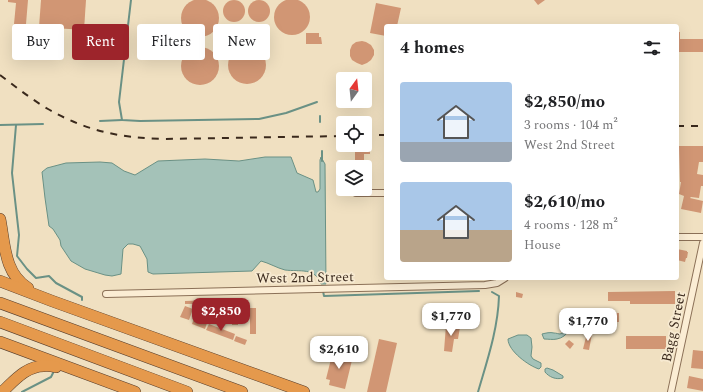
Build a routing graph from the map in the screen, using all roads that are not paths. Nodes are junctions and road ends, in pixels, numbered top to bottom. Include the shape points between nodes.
1 (372, 192) edge
2 (384, 192) edge
3 (0, 219) edge
4 (679, 237) edge
5 (703, 237) edge
6 (703, 243) edge
7 (501, 280) edge
8 (0, 281) edge
9 (106, 294) dead end
10 (52, 301) junction
11 (0, 302) edge
12 (0, 322) edge
13 (0, 342) edge
14 (236, 367) junction
15 (90, 375) junction
16 (2, 392) edge
17 (135, 392) edge
18 (187, 392) edge
19 (242, 392) edge
20 (290, 392) edge
21 (304, 392) edge
22 (671, 392) edge

1 - 2 street
3 - 10 highway via 10,269 21,284
4 - 5 street
6 - 22 street, Bagg Street
7 - 9 street, West 2nd Street via 485,285
8 - 10 highway
10 - 14 highway
11 - 19 highway
12 - 18 highway
13 - 15 highway
14 - 20 highway
14 - 21 highway
15 - 16 highway via 56,366 37,367 26,371
15 - 17 highway

